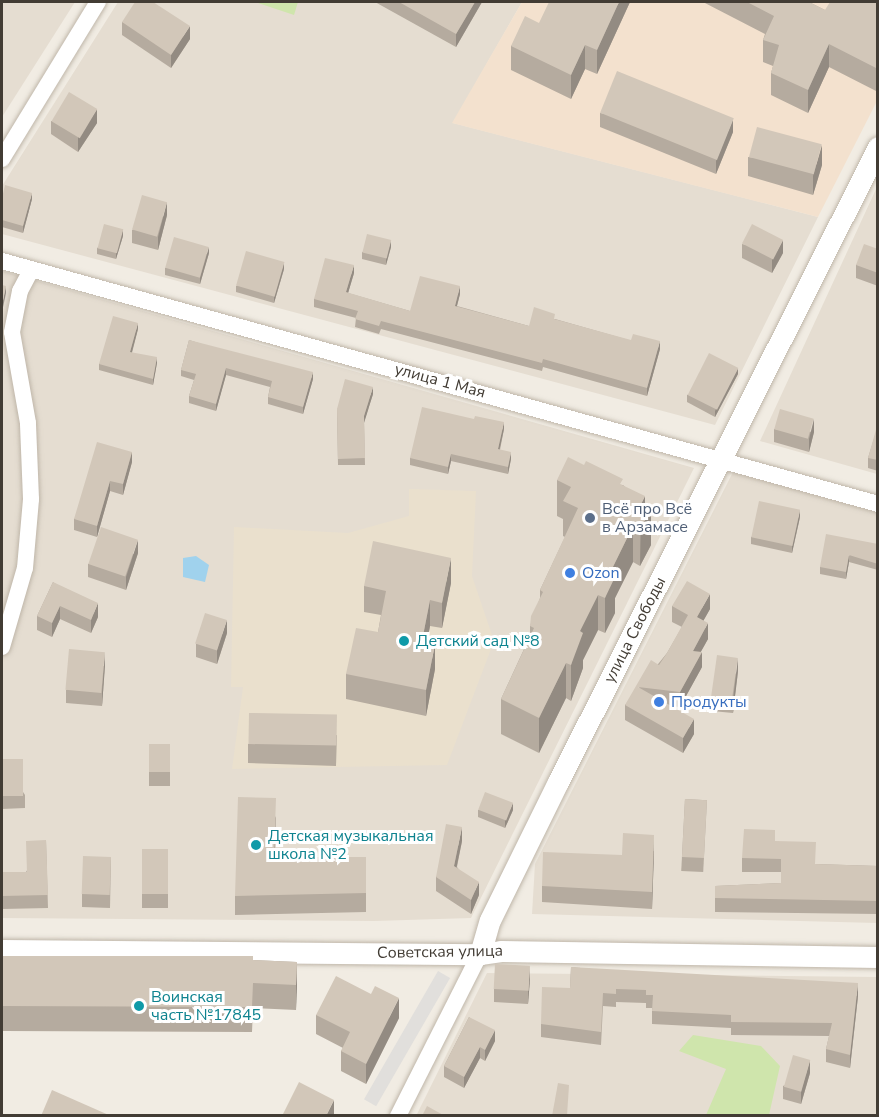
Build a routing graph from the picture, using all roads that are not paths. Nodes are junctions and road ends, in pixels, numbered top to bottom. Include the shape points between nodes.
1 (98, 2) edge
2 (878, 147) edge
3 (2, 159) edge
4 (2, 261) edge
5 (31, 270) junction
6 (722, 459) junction
7 (878, 504) edge
8 (2, 647) edge
9 (2, 950) edge
10 (480, 954) junction
11 (878, 957) edge
12 (398, 1116) edge

1 - 3 street
2 - 6 street, улица Свободы
4 - 5 street, улица 1 Мая
5 - 6 street, улица 1 Мая
5 - 8 street via 20,291 12,332 28,423 31,499 25,568
6 - 7 street, улица 1 Мая
6 - 10 street, улица Свободы via 496,910
9 - 10 street, Советская улица
10 - 11 street, Советская улица via 559,951
10 - 12 street, улица Свободы

